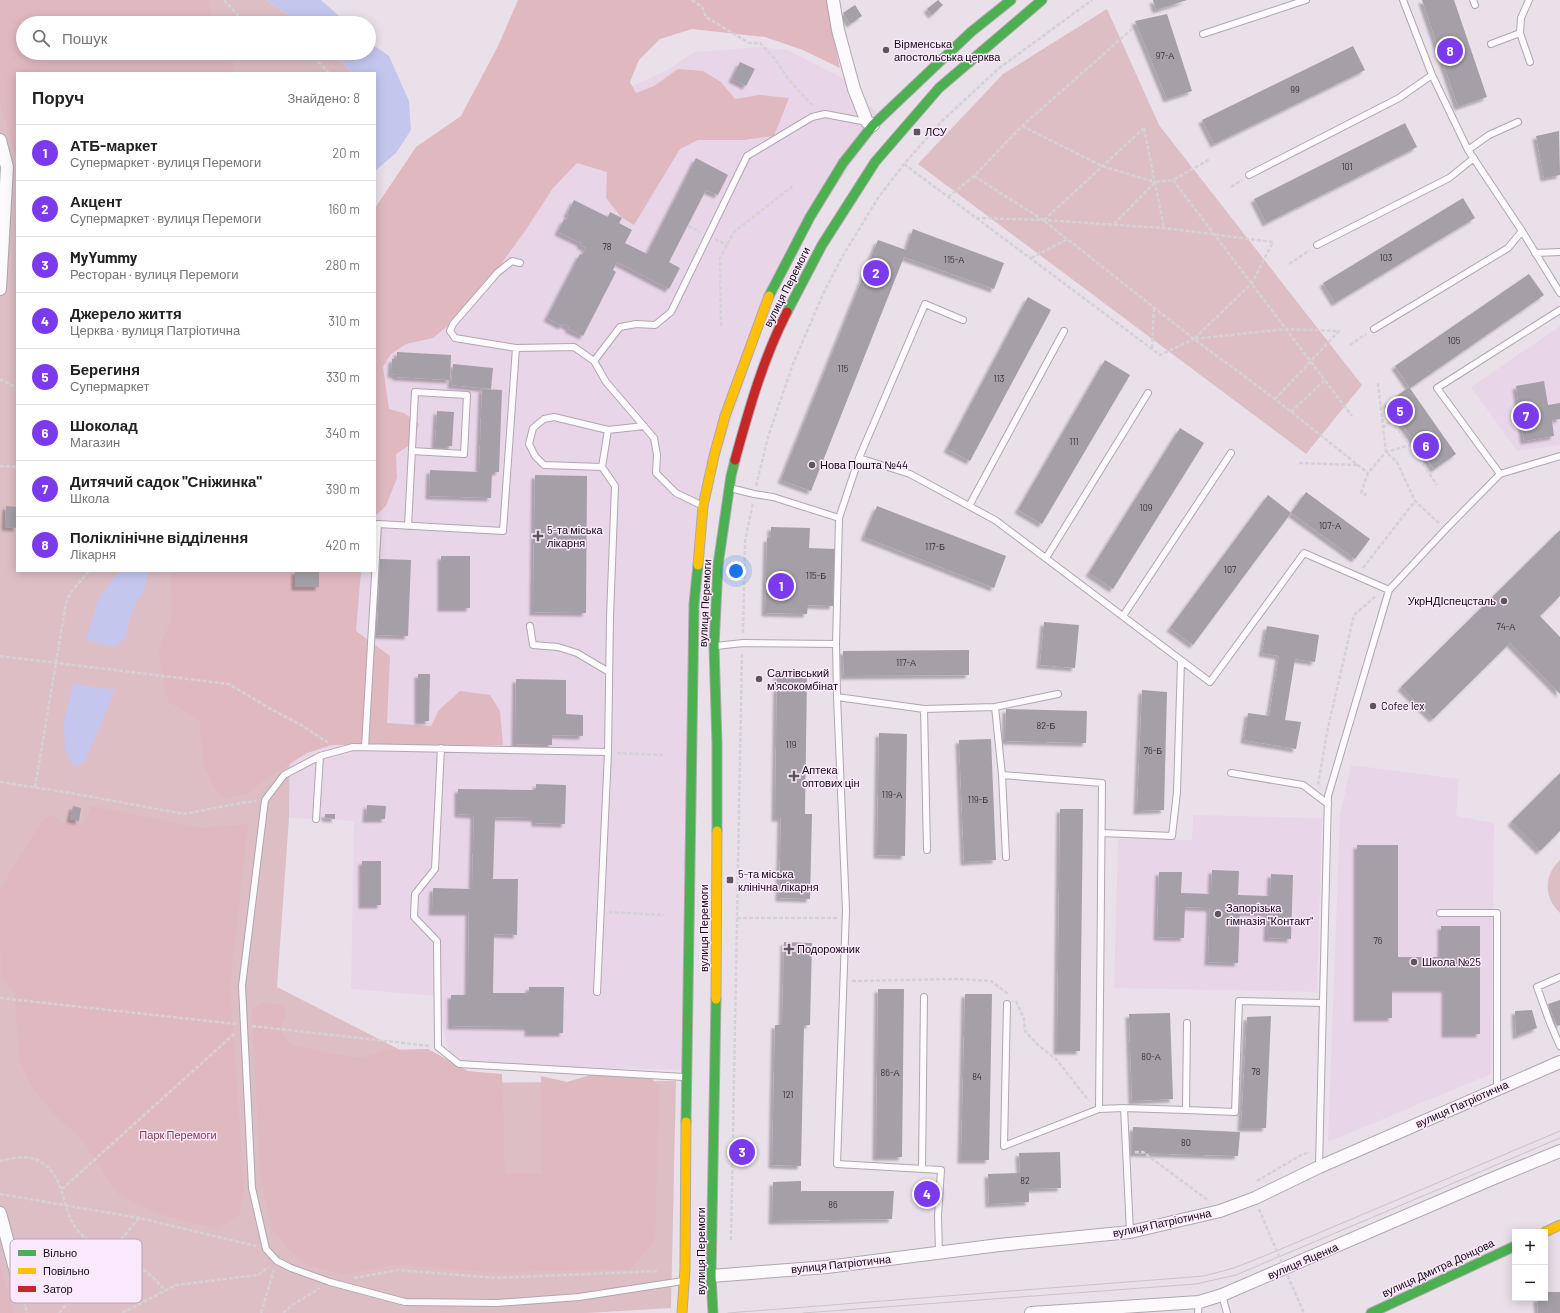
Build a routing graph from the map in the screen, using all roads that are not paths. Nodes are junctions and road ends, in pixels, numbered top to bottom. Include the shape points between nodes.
1 (833, 0) edge
2 (1011, 0) edge
3 (1042, 0) edge
4 (1306, 0) edge
5 (1403, 0) edge
6 (1529, 0) edge
7 (1520, 33) junction
8 (1203, 34) dead end
9 (1491, 44) dead end
10 (1530, 62) dead end
11 (1432, 75) junction
12 (1518, 122) dead end
13 (870, 124) junction
14 (0, 140) edge
15 (1468, 150) junction
16 (1474, 158) junction
17 (1249, 175) dead end
18 (1522, 231) junction
19 (1317, 245) road end
20 (1560, 252) edge
21 (1535, 253) junction
22 (520, 263) dead end
23 (0, 289) edge
24 (1560, 293) edge
25 (1560, 310) edge
26 (963, 320) dead end
27 (1374, 329) road end
28 (1064, 331) dead end
29 (516, 348) junction
30 (594, 360) junction
31 (1148, 393) dead end
32 (644, 426) junction
33 (608, 430) junction
34 (412, 452) junction
35 (1231, 453) dead end
36 (1560, 456) edge
37 (859, 458) junction
38 (602, 467) junction
39 (1500, 474) junction
40 (729, 488) junction
41 (703, 506) junction
42 (969, 506) junction
43 (839, 518) junction
44 (408, 526) junction
45 (376, 558) edge
46 (1046, 558) junction
47 (375, 572) edge
48 (1389, 590) junction
49 (1123, 616) junction
50 (530, 626) dead end
51 (836, 644) junction
52 (714, 646) junction
53 (1181, 661) junction
54 (609, 672) junction
55 (1058, 694) dead end
56 (837, 697) junction
57 (995, 707) junction
58 (924, 709) junction
59 (365, 747) junction
60 (441, 748) junction
61 (608, 752) junction
62 (320, 756) junction
63 (1231, 773) dead end
64 (1002, 775) junction
65 (1328, 804) junction
66 (316, 819) dead end
67 (1102, 833) junction
68 (927, 850) dead end
69 (1006, 857) dead end
70 (1440, 913) dead end
71 (1560, 977) edge
72 (597, 992) dead end
73 (924, 997) dead end
74 (1323, 1003) junction
75 (1007, 1004) dead end
76 (1187, 1023) dead end
77 (1560, 1046) edge
78 (1560, 1062) edge
79 (686, 1077) junction
80 (1497, 1088) junction
81 (1124, 1108) junction
82 (1099, 1109) junction
83 (1186, 1110) junction
84 (1560, 1151) edge
85 (1319, 1167) junction
86 (922, 1169) junction
87 (0, 1213) edge
88 (1560, 1225) edge
89 (1548, 1231) edge
90 (1130, 1232) junction
91 (1512, 1247) edge
92 (10, 1250) edge
93 (939, 1253) junction
94 (711, 1276) junction
95 (685, 1281) junction
96 (1222, 1295) junction
97 (1199, 1308) edge
98 (682, 1313) edge
99 (713, 1313) edge
100 (1031, 1313) edge
101 (1227, 1313) edge
102 (1371, 1313) edge

1 - 13 street via 838,30 854,89
2 - 13 main road, вулиця Перемоги via 971,32
3 - 40 main road, вулиця Перемоги via 939,88 875,162 826,239 777,332 758,381
4 - 8 lane
5 - 11 lane
6 - 7 lane via 1522,18
7 - 9 lane
7 - 10 lane
11 - 15 lane
11 - 17 lane via 1399,98
12 - 15 lane via 1489,135
13 - 30 lane via 825,114 812,117 747,156 671,312 655,325 636,324 620,327
13 - 41 main road, вулиця Перемоги via 810,217 764,307 725,416
14 - 23 street via 7,167
15 - 16 lane
16 - 18 lane
16 - 19 lane via 1449,178
18 - 21 lane
18 - 27 lane via 1508,248
20 - 21 lane
21 - 24 lane
22 - 29 lane via 512,261 498,272 453,324 450,331 455,338
25 - 39 lane via 1436,388
26 - 37 lane via 925,304
28 - 42 lane
29 - 30 lane via 574,347
29 - 44 lane via 502,531
30 - 32 lane via 606,382
31 - 46 lane
32 - 33 lane
32 - 41 lane via 654,438 657,455 656,473 676,493
33 - 38 lane
33 - 38 lane via 554,417 544,419 533,428 529,444 535,456 544,465
34 - 34 lane via 415,392 467,395 464,454
34 - 44 lane
35 - 49 lane
36 - 39 lane
37 - 42 lane via 910,474
37 - 43 lane
38 - 54 lane via 615,486
39 - 48 lane
40 - 43 lane via 773,497
40 - 52 main road, вулиця Перемоги via 718,565
41 - 79 main road, вулиця Перемоги via 694,604 690,1058
42 - 46 lane via 995,520
43 - 51 lane
44 - 45 lane via 378,524
46 - 49 lane
47 - 59 lane
48 - 53 lane via 1304,553 1210,682
48 - 65 lane via 1328,796
49 - 53 lane
50 - 54 lane via 533,645 558,647 577,653
51 - 52 lane via 743,643
51 - 56 lane
52 - 94 main road, вулиця Перемоги via 717,744
53 - 67 lane via 1177,792 1172,836
54 - 61 lane
55 - 57 lane
56 - 58 lane
56 - 86 lane via 845,918 837,1164
57 - 58 lane
57 - 64 lane
58 - 68 lane
59 - 60 lane
59 - 62 lane via 353,746
60 - 61 lane
60 - 79 lane via 435,869 415,894 414,917 437,941 438,1047 459,1064
61 - 72 lane
62 - 66 lane
62 - 95 lane via 284,775 265,800 242,986 252,1188 266,1249 277,1261 291,1268 330,1282 405,1302 498,1303 579,1297
63 - 65 lane via 1303,785
64 - 67 lane via 1102,783
64 - 69 lane
65 - 74 lane
67 - 82 lane
70 - 80 lane via 1497,913
71 - 77 lane via 1537,987
73 - 86 lane
74 - 83 lane via 1239,1001 1235,1112
74 - 85 lane
75 - 82 lane via 1004,1146
76 - 83 lane
78 - 80 street, вулиця Патріотична
79 - 95 main road, вулиця Перемоги
80 - 85 street, вулиця Патріотична
81 - 82 lane
81 - 83 lane
81 - 90 lane
84 - 96 street, вулиця Яценка
85 - 90 street, вулиця Патріотична via 1255,1198 1220,1211
86 - 93 lane via 941,1170
87 - 92 street
88 - 89 main road
90 - 93 street, вулиця Патріотична
91 - 102 main road, вулиця Дмитра Донцова
93 - 94 street, вулиця Патріотична via 827,1267
94 - 99 main road, вулиця Перемоги
95 - 98 main road, вулиця Перемоги
96 - 97 street, вулиця Яценка
96 - 101 lane
97 - 100 street, вулиця Яценка

